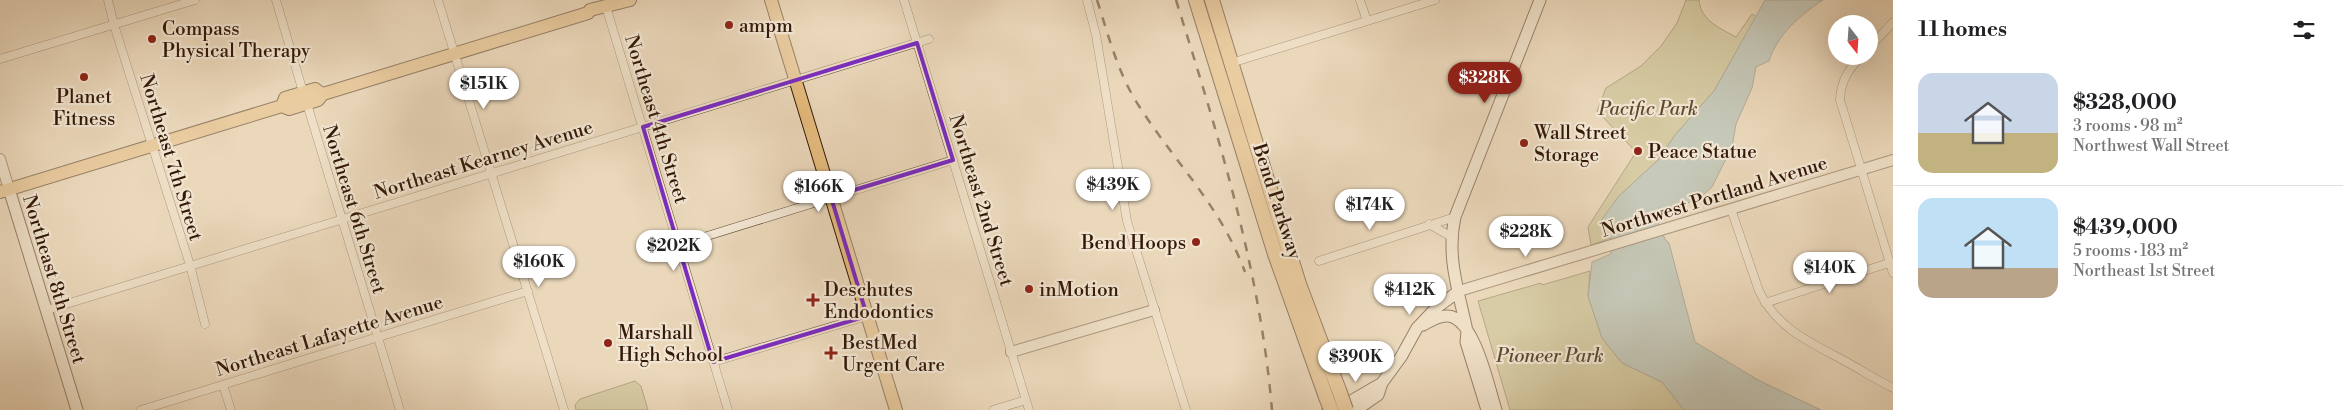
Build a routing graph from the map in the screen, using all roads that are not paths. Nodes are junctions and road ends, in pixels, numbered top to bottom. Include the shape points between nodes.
1 (108, 0) edge
2 (195, 0) edge
3 (276, 0) edge
4 (438, 0) edge
5 (771, 0) edge
6 (904, 0) edge
7 (1087, 0) edge
8 (1196, 0) edge
9 (1212, 0) edge
10 (1360, 0) edge
11 (1435, 0) edge
12 (1540, 0) edge
13 (626, 1) edge
14 (605, 5) edge
15 (1367, 21) junction
16 (1893, 22) edge
17 (114, 26) junction
18 (1878, 38) edge
19 (929, 39) dead end
20 (917, 43) junction
21 (454, 53) junction
22 (0, 59) edge
23 (1231, 63) junction
24 (1854, 65) edge
25 (795, 80) junction
26 (305, 98) junction
27 (643, 127) junction
28 (152, 146) junction
29 (0, 159) edge
30 (953, 160) junction
31 (1893, 160) edge
32 (1861, 169) junction
33 (492, 173) junction
34 (4, 191) edge
35 (831, 197) junction
36 (1731, 209) junction
37 (1455, 217) junction
38 (342, 220) junction
39 (1429, 224) junction
40 (1450, 236) junction
41 (678, 245) junction
42 (1318, 260) dead end
43 (1889, 263) junction
44 (190, 265) junction
45 (1893, 273) edge
46 (528, 291) junction
47 (1459, 291) junction
48 (1764, 303) junction
49 (47, 310) junction
50 (1154, 310) junction
51 (867, 316) junction
52 (205, 324) dead end
53 (1417, 328) junction
54 (1467, 331) junction
55 (377, 336) junction
56 (1011, 352) junction
57 (713, 362) junction
58 (1382, 383) junction
59 (223, 385) junction
60 (1893, 388) edge
61 (1026, 400) junction
62 (1335, 404) edge
63 (1486, 405) edge
64 (77, 410) edge
65 (141, 410) edge
66 (231, 410) edge
67 (400, 410) edge
68 (564, 410) edge
69 (728, 410) edge
70 (896, 410) edge
71 (993, 410) edge
72 (1029, 410) edge
73 (1186, 410) edge
74 (1356, 410) edge
75 (1492, 410) edge
76 (1496, 410) edge

1 - 17 street, Northeast 7th Street
2 - 17 street
3 - 26 street, Northeast 6th Street
4 - 21 street
5 - 25 main road
6 - 20 street, Northeast 2nd Street
7 - 50 street via 1096,35 1122,202
8 - 62 highway, Bend Parkway via 1275,254
9 - 23 highway, Bend Parkway
10 - 15 street
11 - 15 street
12 - 37 main road
13 - 14 main road
14 - 21 main road via 592,15 588,13
14 - 27 street, Northeast 4th Street
15 - 23 street
16 - 18 street
17 - 22 street
17 - 28 street, Northeast 7th Street
19 - 20 street, Northeast Kearney Avenue
20 - 25 street, Northeast Kearney Avenue
20 - 30 street, Northeast 2nd Street
21 - 26 main road via 322,94 315,89
21 - 33 street
23 - 62 highway, Bend Parkway
24 - 32 street via 1841,85 1840,100
25 - 27 street, Northeast Kearney Avenue
25 - 35 main road
26 - 28 main road via 285,98 282,106
26 - 38 street, Northeast 6th Street
27 - 33 street, Northeast Kearney Avenue
27 - 41 street, Northeast 4th Street
28 - 34 main road
28 - 44 street, Northeast 7th Street
29 - 34 street, Northeast 8th Street
30 - 35 street
30 - 56 street, Northeast 2nd Street
31 - 32 street, Northwest Portland Avenue
32 - 36 street, Northwest Portland Avenue
32 - 43 street
33 - 38 street, Northeast Kearney Avenue
33 - 46 street
34 - 49 main road, Northeast 8th Street
35 - 41 street
35 - 51 main road
36 - 47 street, Northwest Portland Avenue
36 - 48 street
37 - 39 street
37 - 40 main road
38 - 44 street, Northeast Kearney Avenue
38 - 55 street, Northeast 6th Street
39 - 40 street
39 - 42 street
40 - 47 main road via 1451,259
41 - 57 street, Northeast 4th Street
43 - 45 street
43 - 48 street
44 - 49 street, Northeast Kearney Avenue
44 - 52 street, Northeast 7th Street
46 - 55 street, Northeast Lafayette Avenue
46 - 68 street
47 - 53 main road
47 - 54 main road
48 - 60 street via 1802,340
49 - 64 main road, Northeast 8th Street
50 - 56 street
50 - 73 street
51 - 57 street
51 - 70 main road
53 - 54 main road via 1448,316 1454,317
53 - 58 main road
54 - 63 main road via 1466,342
54 - 76 main road via 1478,350
55 - 59 street, Northeast Lafayette Avenue
55 - 67 street, Northeast 6th Street
56 - 61 street, Northeast 2nd Street
57 - 69 street, Northeast 4th Street
58 - 62 main road
58 - 74 main road via 1378,395
59 - 65 street, Northeast Lafayette Avenue
59 - 66 street
61 - 71 street
61 - 72 street, Northeast 2nd Street
63 - 75 main road via 1489,401

